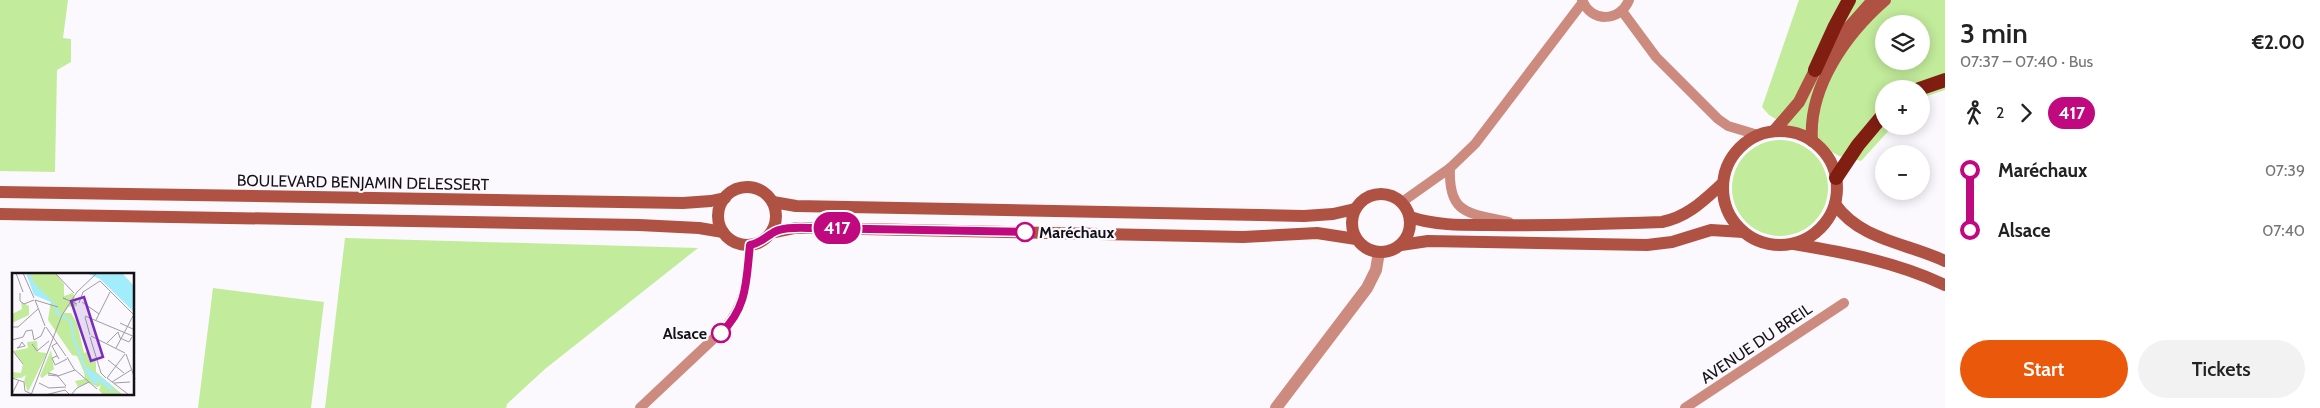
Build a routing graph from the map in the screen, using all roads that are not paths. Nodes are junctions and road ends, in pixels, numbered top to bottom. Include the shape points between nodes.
1 (1629, 0) edge
2 (1849, 0) edge
3 (1873, 0) edge
4 (1885, 0) edge
5 (1583, 1) edge
6 (1622, 11) junction
7 (1815, 70) junction
8 (1945, 80) edge
9 (1930, 85) edge
10 (1875, 125) edge
11 (1774, 131) junction
12 (1758, 135) junction
13 (1812, 141) junction
14 (1450, 168) junction
15 (1836, 178) junction
16 (1723, 183) junction
17 (0, 192) edge
18 (725, 198) junction
19 (773, 202) junction
20 (1402, 202) junction
21 (1835, 204) junction
22 (1355, 210) junction
23 (0, 214) edge
24 (1410, 217) junction
25 (1525, 226) junction
26 (723, 232) junction
27 (1743, 232) junction
28 (771, 233) junction
29 (1356, 239) junction
30 (1793, 244) junction
31 (750, 245) junction
32 (1401, 245) junction
33 (1379, 252) junction
34 (1945, 261) edge
35 (1945, 285) edge
36 (1844, 303) dead end
37 (640, 408) edge
38 (1276, 408) edge
39 (1685, 408) edge

1 - 6 street
2 - 7 highway
3 - 7 main road
4 - 13 main road via 1848,41 1822,86 1812,112
5 - 6 street via 1591,12 1599,16 1611,17
5 - 14 street via 1475,144
6 - 12 street via 1656,57 1724,124
7 - 11 main road via 1799,102
8 - 9 highway
10 - 15 highway
11 - 12 main road
11 - 13 main road via 1794,132
12 - 16 main road via 1734,154
13 - 15 main road via 1828,157
14 - 20 street
14 - 25 street via 1450,191 1459,206 1472,213
15 - 21 main road
16 - 25 main road via 1692,211 1674,220
16 - 27 main road via 1724,201 1731,218
17 - 18 main road, BOULEVARD BENJAMIN DELESSERT via 683,203
18 - 19 main road via 735,190 751,187 766,194
18 - 26 main road via 718,214
19 - 22 main road via 796,206 1295,215
19 - 28 main road via 776,218
20 - 22 main road via 1386,194 1377,194 1360,202
20 - 24 main road
21 - 30 main road via 1824,225 1810,237
21 - 34 main road via 1849,221 1867,232
22 - 29 main road via 1352,229
23 - 26 main road via 639,225
24 - 25 main road via 1445,224
24 - 32 main road via 1409,232
26 - 31 main road via 734,242
27 - 30 main road via 1766,244
27 - 32 main road via 1711,230 1653,245 1428,241
28 - 29 main road via 796,228 1242,237 1318,233
28 - 31 main road via 766,239
29 - 33 main road via 1366,248
30 - 35 main road via 1880,260
31 - 37 street via 746,285 738,312
32 - 33 main road
33 - 38 street via 1376,270 1367,288
36 - 39 street, AVENUE DU BREIL

